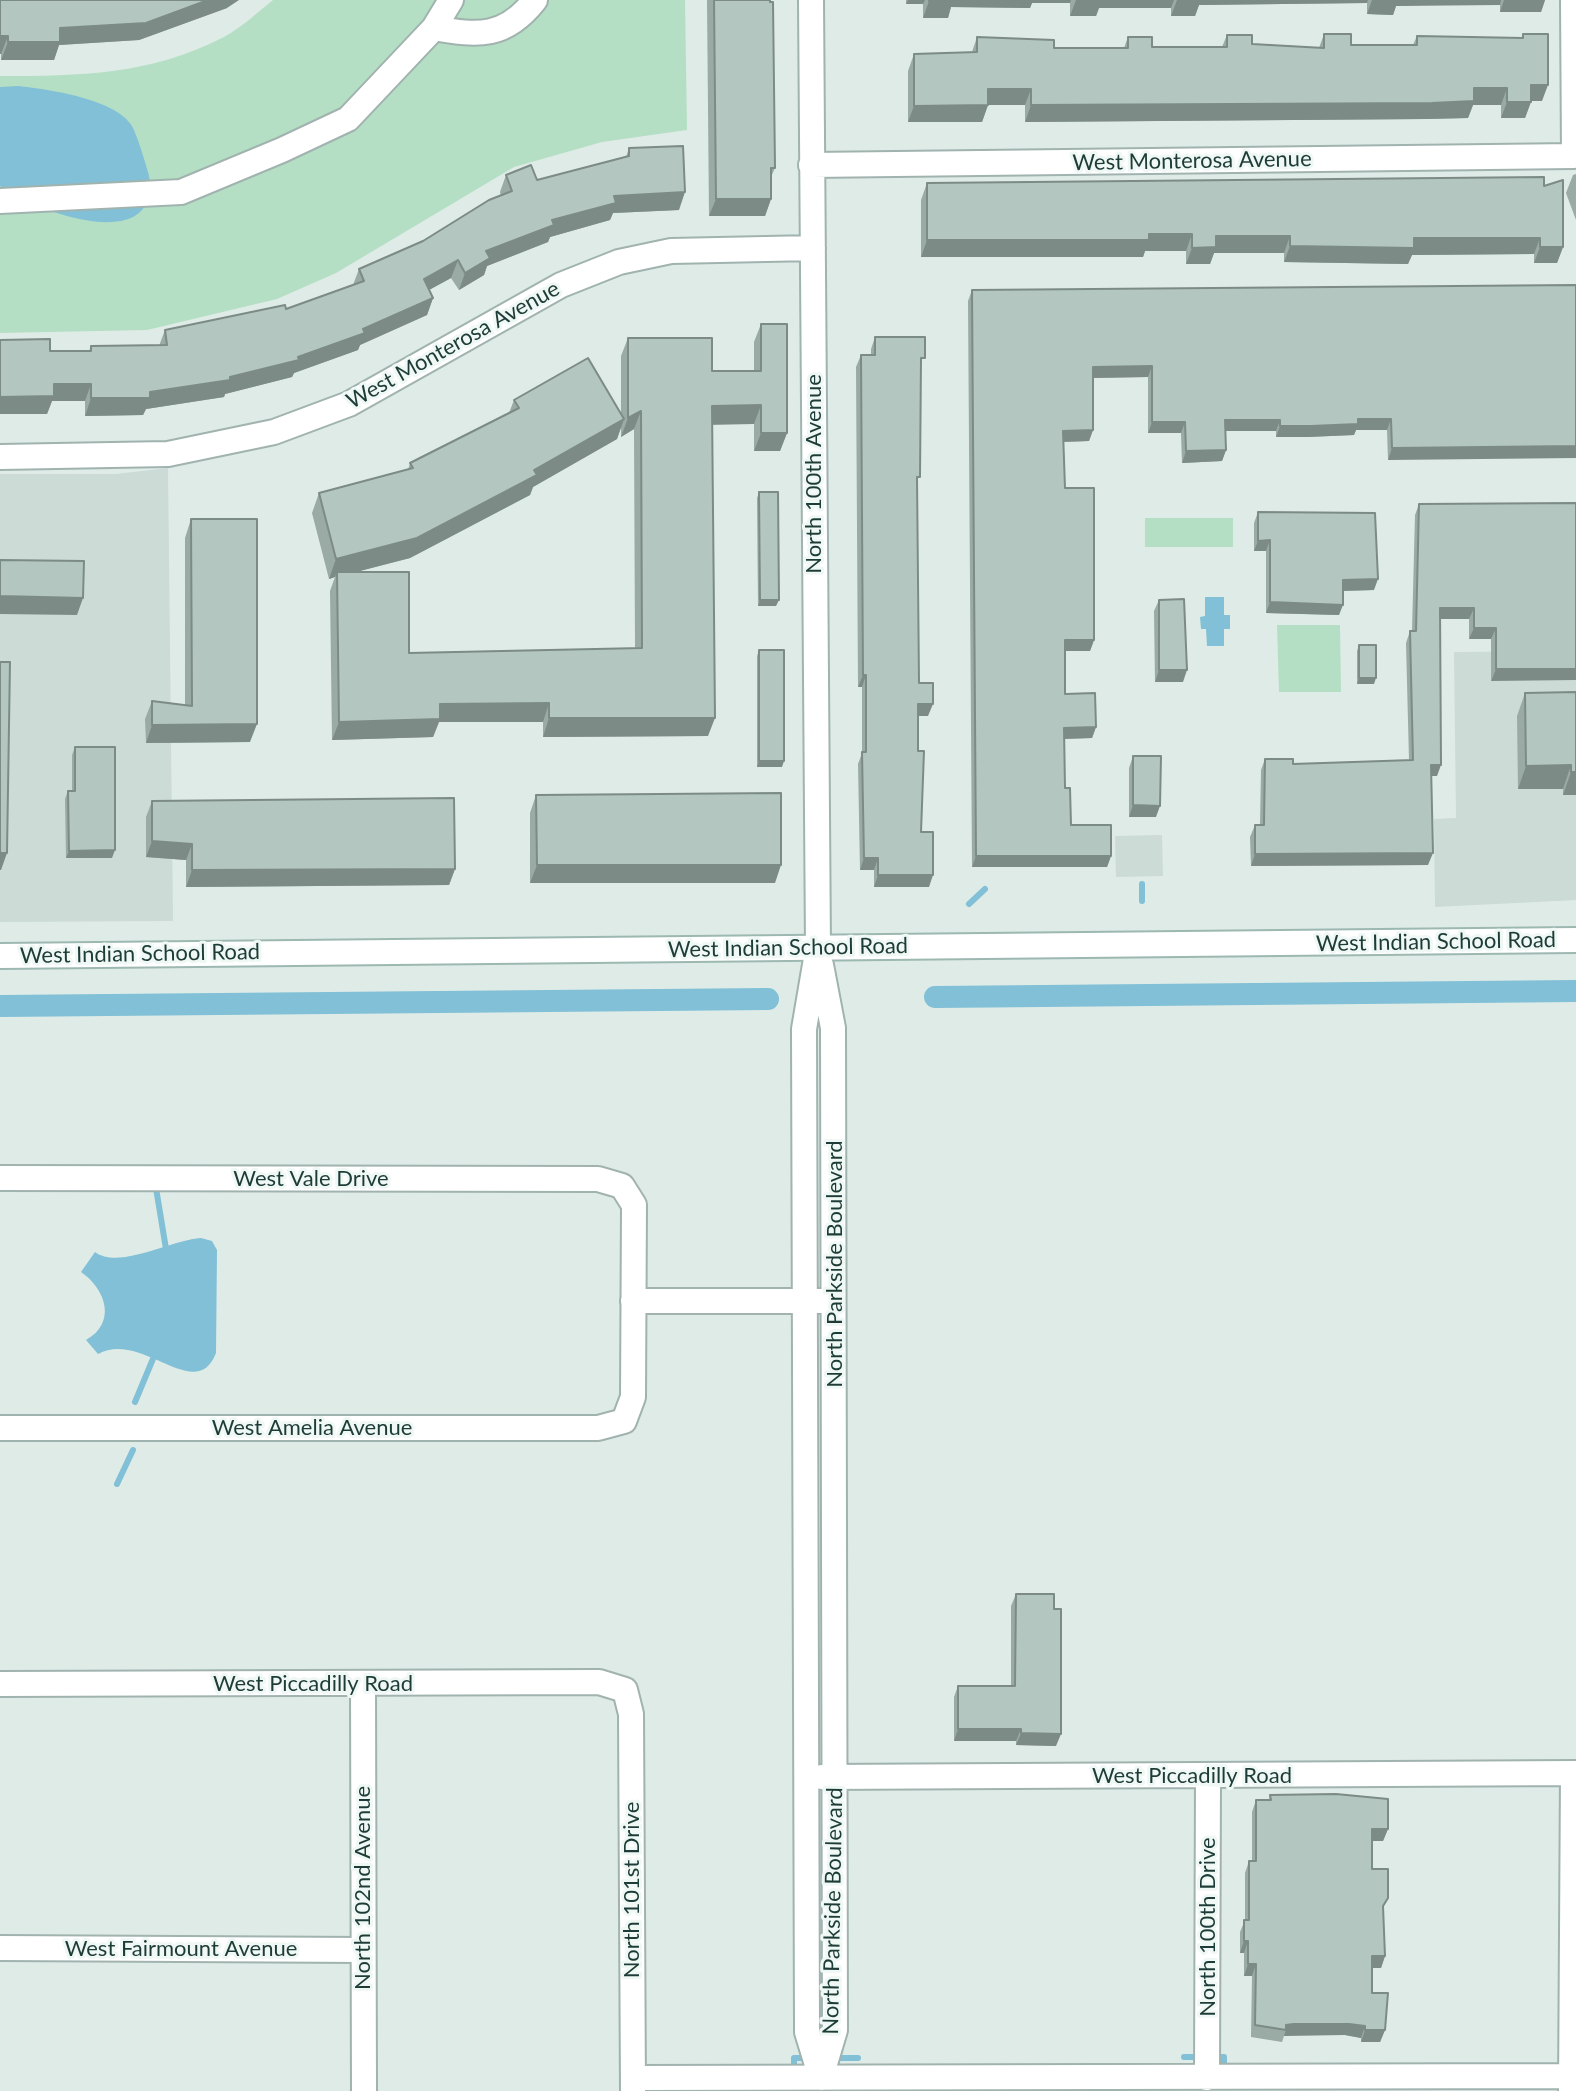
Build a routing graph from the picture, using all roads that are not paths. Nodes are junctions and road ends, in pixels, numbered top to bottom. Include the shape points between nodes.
1 (451, 0) edge
2 (535, 0) edge
3 (811, 0) edge
4 (1573, 0) edge
5 (434, 28) junction
6 (811, 165) junction
7 (0, 201) edge
8 (813, 248) junction
9 (0, 457) edge
10 (1576, 940) edge
11 (818, 947) junction
12 (0, 956) edge
13 (0, 1178) edge
14 (633, 1301) junction
15 (806, 1301) junction
16 (835, 1301) junction
17 (0, 1428) edge
18 (0, 1684) edge
19 (363, 1684) junction
20 (625, 1690) joint
21 (1574, 1773) edge
22 (1208, 1776) junction
23 (807, 1777) junction
24 (835, 1777) junction
25 (0, 1948) edge
26 (363, 1950) junction
27 (821, 2078) junction
28 (1207, 2078) junction
29 (633, 2084) edge
30 (1571, 2084) edge
31 (364, 2091) edge

1 - 5 street
2 - 5 street via 517,23 475,36
3 - 6 street, North 100th Avenue
4 - 6 street, West Monterosa Avenue via 1574,156
5 - 7 street via 348,119 181,192
6 - 8 street, North 100th Avenue
8 - 9 street, West Monterosa Avenue via 671,251 619,262 561,285 349,404 274,432 168,454
8 - 11 street, North 100th Avenue
10 - 11 street, West Indian School Road
11 - 12 street, West Indian School Road
11 - 15 street, North Parkside Boulevard via 804,1029
11 - 16 street, North Parkside Boulevard via 833,1028
13 - 14 street, West Vale Drive via 598,1179 622,1186 634,1205
14 - 15 street
14 - 17 street, West Amelia Avenue via 633,1397 624,1421 598,1428
15 - 16 street
15 - 23 street, North Parkside Boulevard
16 - 24 street, North Parkside Boulevard
18 - 19 street, West Piccadilly Road
19 - 20 street, West Piccadilly Road via 599,1682
19 - 26 street, North 102nd Avenue
20 - 29 street, North 101st Drive via 631,1714
21 - 22 street, West Piccadilly Road
21 - 30 street
22 - 24 street, West Piccadilly Road
22 - 28 street, North 100th Drive
23 - 24 street, West Piccadilly Road
23 - 27 street, North Parkside Boulevard via 807,2032
24 - 27 street, North Parkside Boulevard via 835,2030
25 - 26 street, West Fairmount Avenue
26 - 31 street, North 102nd Avenue
27 - 28 street
27 - 29 street
28 - 30 street

